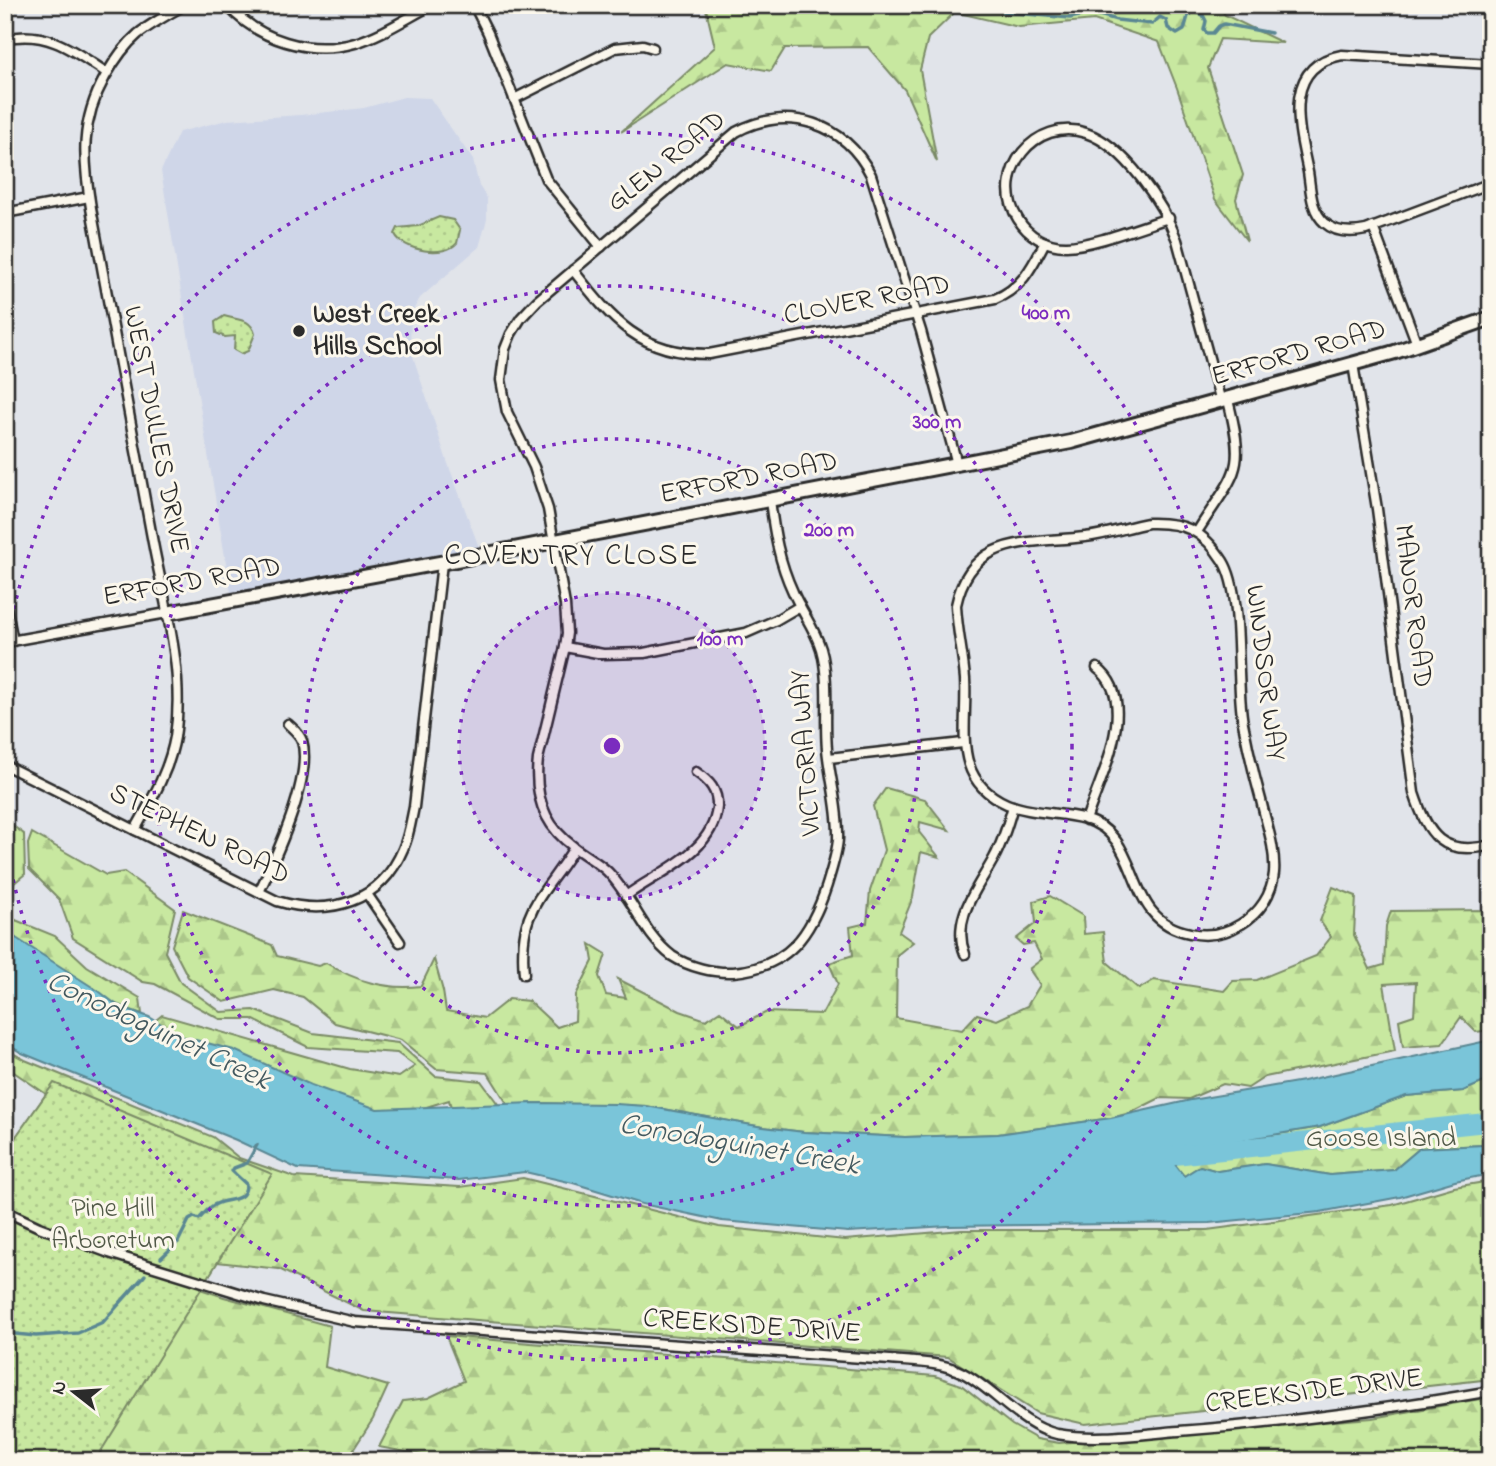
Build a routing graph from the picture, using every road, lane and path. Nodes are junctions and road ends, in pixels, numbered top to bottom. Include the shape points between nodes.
1 (184, 5) edge
2 (227, 5) edge
3 (432, 5) edge
4 (474, 5) edge
5 (5, 39) edge
6 (653, 48) dead end
7 (1491, 64) edge
8 (107, 73) junction
9 (514, 99) junction
10 (1491, 183) edge
11 (89, 197) junction
12 (5, 213) edge
13 (1169, 218) junction
14 (1373, 227) junction
15 (1045, 242) junction
16 (601, 247) junction
17 (573, 270) junction
18 (916, 315) junction
19 (1491, 318) edge
20 (1417, 344) junction
21 (1353, 364) junction
22 (1225, 401) junction
23 (957, 464) junction
24 (770, 500) junction
25 (1197, 532) junction
26 (554, 541) junction
27 (442, 563) junction
28 (5, 601) edge
29 (800, 606) junction
30 (167, 612) junction
31 (9, 642) edge
32 (565, 648) junction
33 (1097, 668) dead end
34 (288, 724) dead end
35 (963, 743) junction
36 (829, 758) junction
37 (5, 765) edge
38 (696, 772) dead end
39 (1013, 806) junction
40 (1086, 820) junction
41 (135, 830) junction
42 (1491, 845) edge
43 (574, 848) junction
44 (259, 892) junction
45 (366, 894) junction
46 (626, 896) junction
47 (400, 942) dead end
48 (965, 954) dead end
49 (524, 974) dead end
50 (5, 1211) edge
51 (1491, 1391) edge

1 - 8 street, WEST DULLES DRIVE via 139,34
2 - 3 street via 244,22 271,37 322,48 356,43
4 - 9 street
5 - 8 street via 45,37
6 - 9 street via 615,48
7 - 14 street via 1342,55 1325,60 1307,74 1298,113 1313,204 1324,222 1337,230 1357,232
8 - 11 street, WEST DULLES DRIVE via 86,129
9 - 16 street via 546,179
10 - 14 street
11 - 12 street
11 - 30 street, WEST DULLES DRIVE
13 - 15 street via 1081,244
13 - 15 street via 1146,185 1106,143 1078,131 1055,131 1037,138 1021,153 1009,183 1014,214 1028,232
13 - 22 street
14 - 20 street
15 - 18 street, CLOVER ROAD via 1027,276 1004,296
16 - 17 street, GLEN ROAD
16 - 18 street, GLEN ROAD via 736,132 756,123 800,120 837,135 865,163
17 - 18 street, CLOVER ROAD via 632,334 659,348 694,354
17 - 26 street, GLEN ROAD via 521,318 502,363 507,412 539,480
18 - 23 street, GLEN ROAD
19 - 20 street, ERFORD ROAD
20 - 21 street, ERFORD ROAD
21 - 22 street, ERFORD ROAD
21 - 42 street, MANOR ROAD via 1414,793 1423,821 1445,844 1466,849
22 - 23 street, ERFORD ROAD via 1071,442
22 - 25 street via 1236,433 1237,466 1228,488
23 - 24 street, ERFORD ROAD
24 - 26 street, ERFORD ROAD
24 - 29 street, VICTORIA WAY via 778,551
25 - 35 street, WINDSOR WAY via 1174,524 1148,523 1092,537 1014,544 977,562 956,605 966,697
25 - 40 street, WINDSOR WAY via 1222,560 1232,583 1243,722 1273,855 1269,892 1254,915 1234,928 1210,936 1177,930 1147,906 1114,838
26 - 27 street, ERFORD ROAD
26 - 32 street, VICTORIA WAY via 565,605
27 - 30 street, ERFORD ROAD
27 - 45 street, STEPHEN ROAD via 408,838 386,878
28 - 31 street
29 - 32 street via 746,633 644,653 603,654
29 - 36 street, VICTORIA WAY via 823,655
30 - 31 street, ERFORD ROAD
30 - 41 street, WEST DULLES DRIVE via 178,684 175,737 162,779
32 - 43 street, VICTORIA WAY via 536,778 549,820
33 - 40 street via 1112,683 1117,713 1114,738
34 - 44 street via 301,738 300,774 289,822
35 - 36 street
35 - 39 street, WINDSOR WAY via 968,764 980,783
36 - 46 street, VICTORIA WAY via 838,837 830,874 808,931 780,957 755,968 728,972 687,964 657,942
37 - 41 street, STEPHEN ROAD
38 - 46 street via 716,792 717,811 708,834 689,855
39 - 40 street, WINDSOR WAY
39 - 48 street via 1004,838 961,923
41 - 44 street, STEPHEN ROAD
43 - 46 street, VICTORIA WAY via 607,872
43 - 49 street via 529,916 522,943
44 - 45 street, STEPHEN ROAD via 309,908 343,904
45 - 47 street
50 - 51 street, CREEKSIDE DRIVE via 67,1238 209,1284 291,1309 355,1322 947,1367 977,1381 1042,1429 1064,1435 1258,1424

